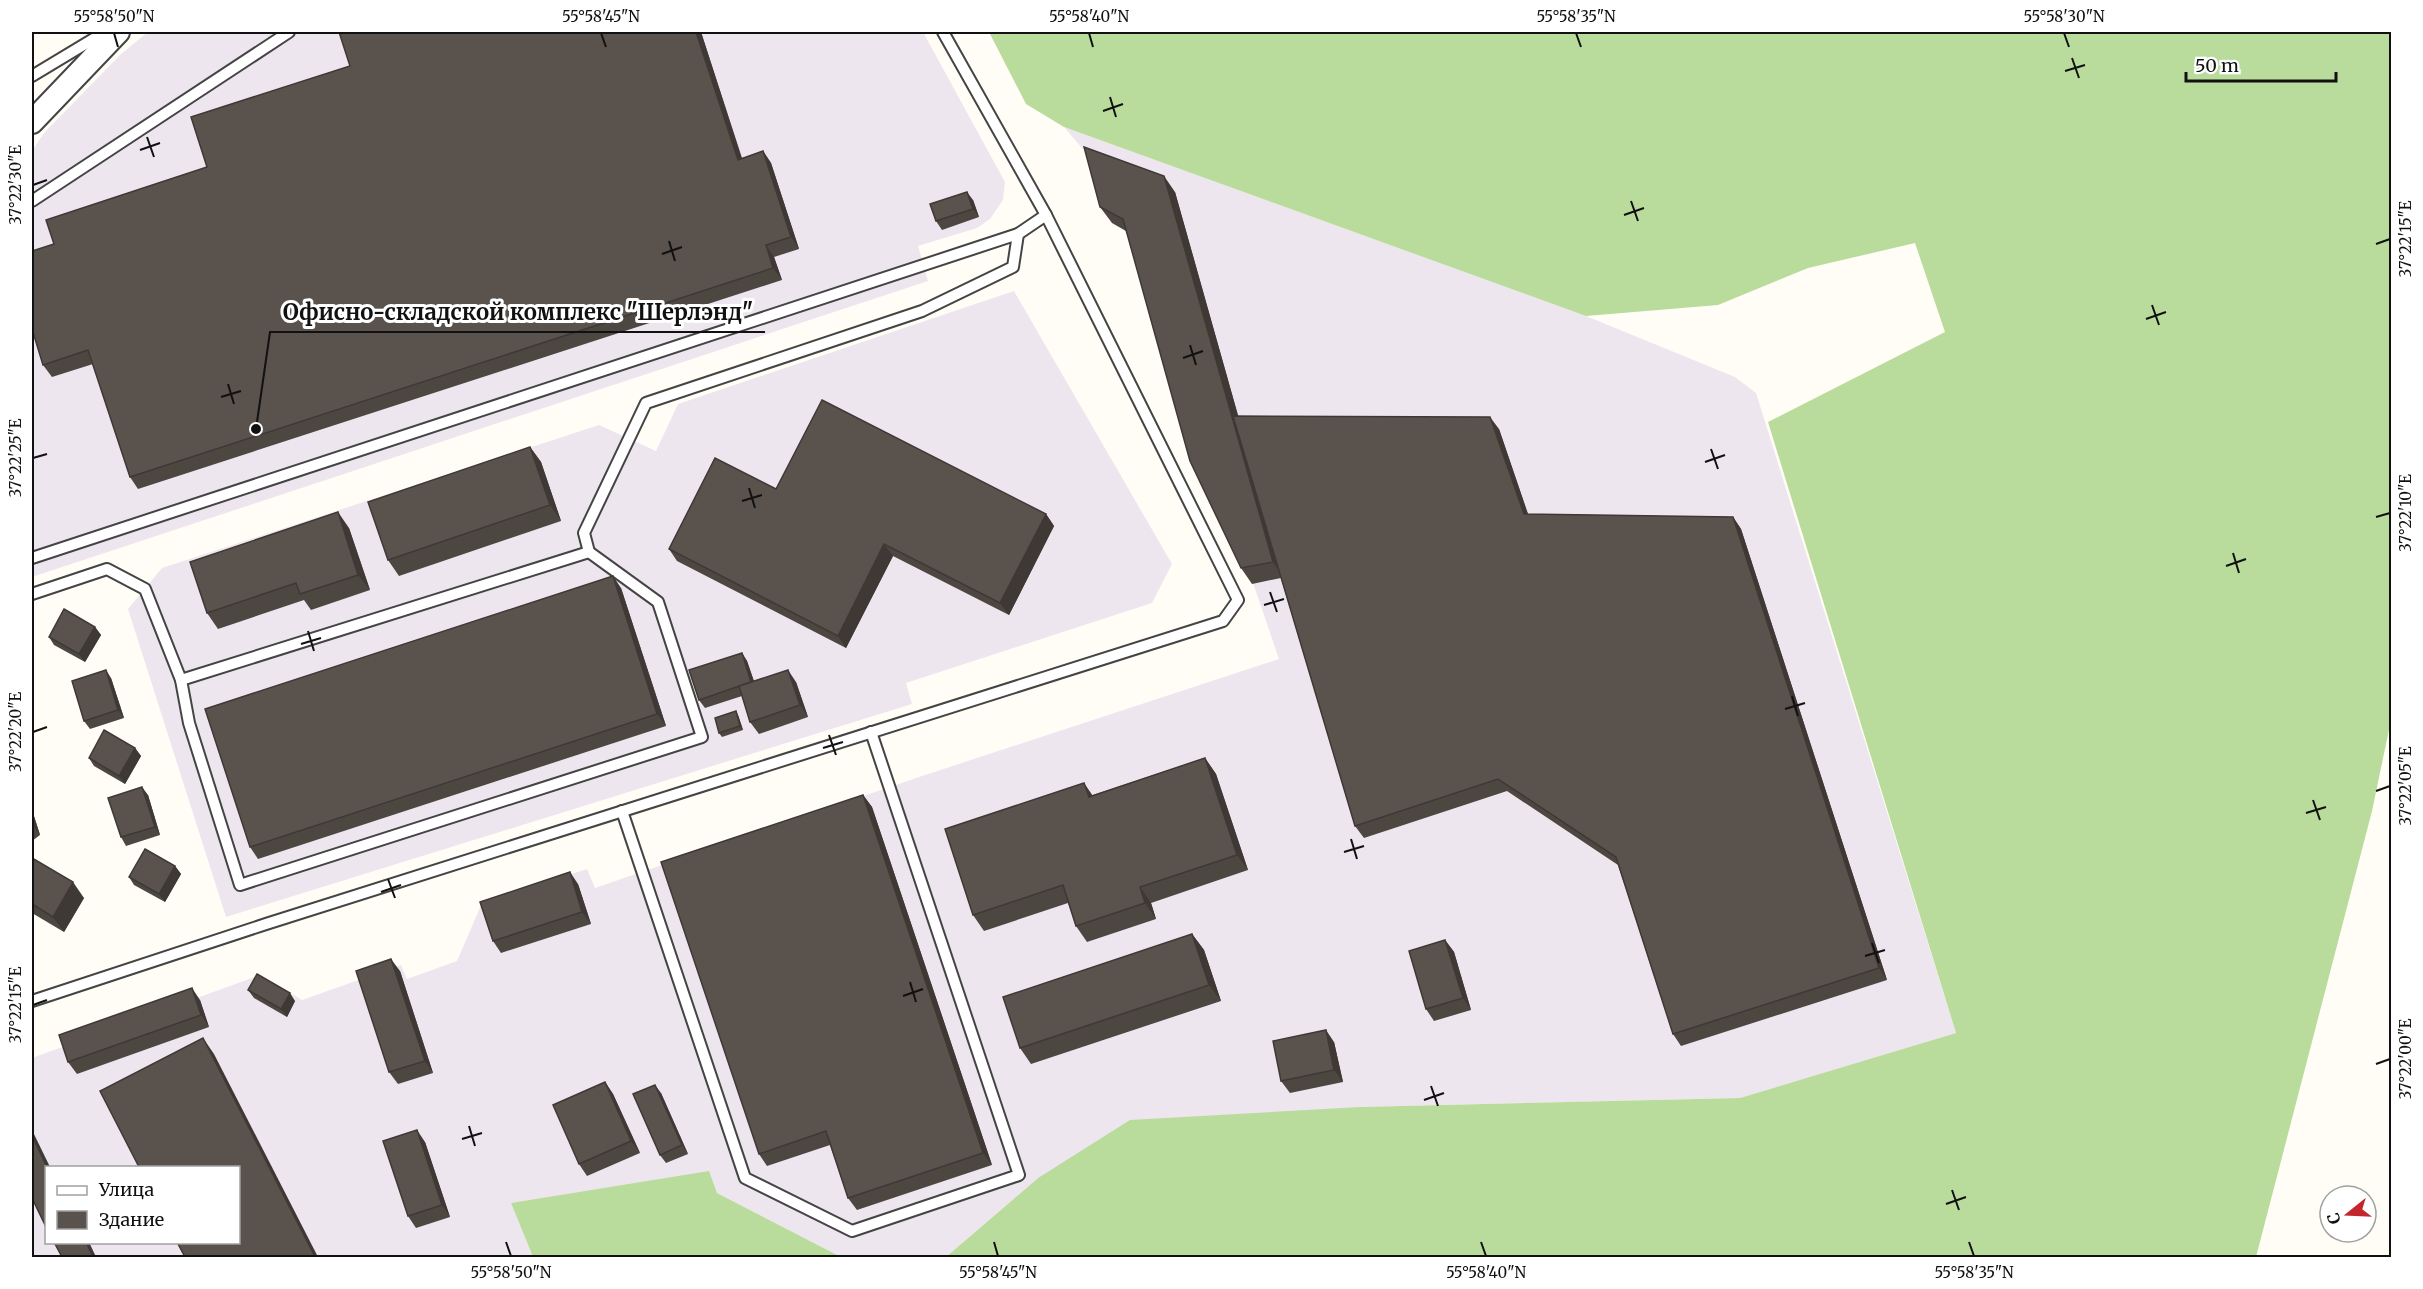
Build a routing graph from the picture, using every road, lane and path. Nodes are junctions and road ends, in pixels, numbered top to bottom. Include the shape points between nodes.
1 (105, 32) edge
2 (118, 32) edge
3 (289, 32) edge
4 (943, 32) edge
5 (32, 76) edge
6 (32, 122) edge
7 (32, 201) edge
8 (1046, 215) junction
9 (1018, 234) junction
10 (589, 552) junction
11 (32, 558) edge
12 (32, 594) edge
13 (181, 680) junction
14 (871, 732) junction
15 (622, 811) junction
16 (32, 1001) edge

1 - 5 lane
2 - 6 street
3 - 7 lane
4 - 8 lane
8 - 9 lane
8 - 14 lane via 1238,600 1223,621
9 - 10 lane via 1012,267 922,311 646,403 584,533
9 - 11 lane
10 - 13 lane
10 - 13 lane via 658,602 702,737 240,885 189,723
12 - 13 lane via 107,569 145,589
14 - 15 lane
14 - 15 lane via 1019,1175 852,1231 746,1178
15 - 16 lane

